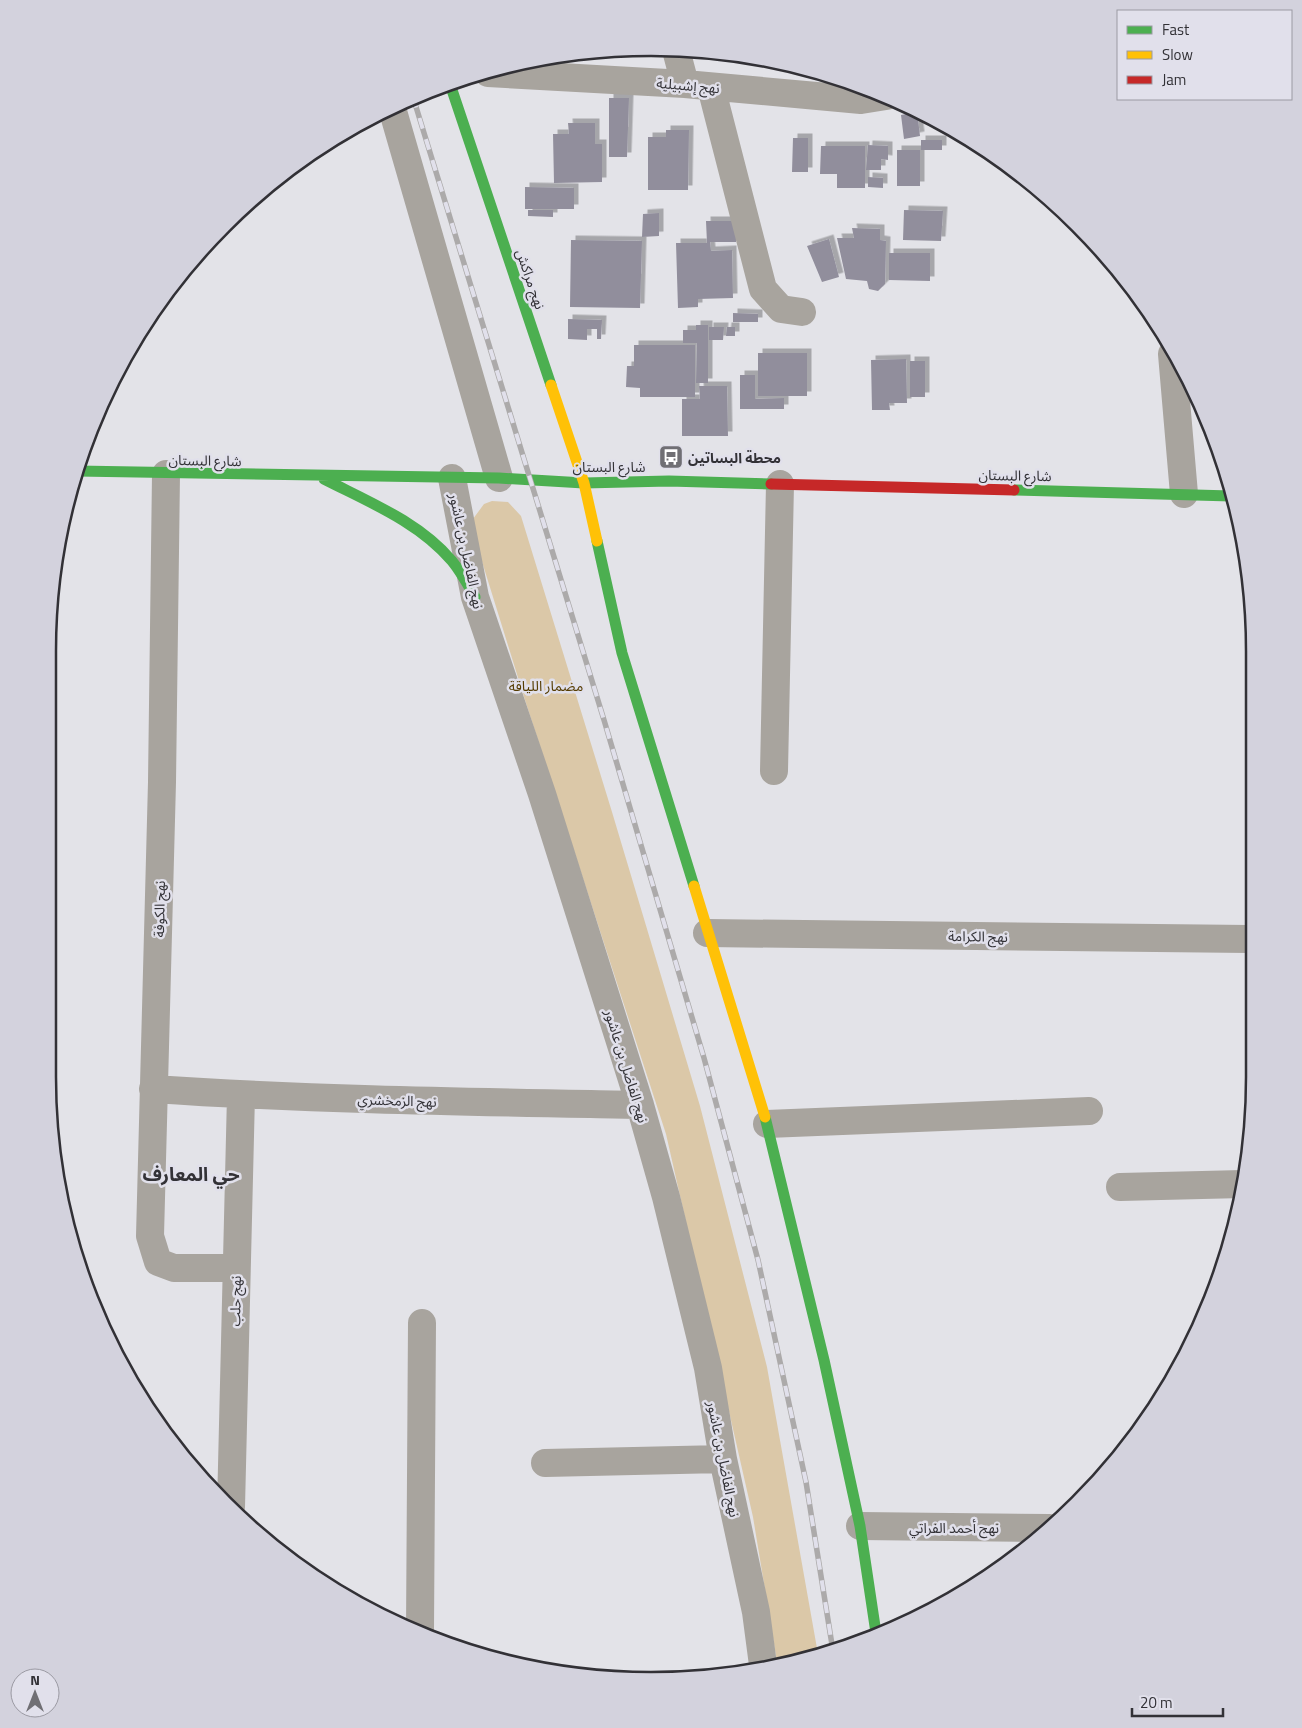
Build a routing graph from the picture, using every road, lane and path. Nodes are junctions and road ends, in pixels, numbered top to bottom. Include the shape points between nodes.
1 (681, 58) edge
2 (509, 74) edge
3 (698, 85) junction
4 (452, 91) edge
5 (870, 99) edge
6 (394, 115) edge
7 (802, 312) dead end
8 (1173, 368) edge
9 (85, 470) edge
10 (166, 474) junction
11 (318, 476) junction
12 (452, 478) junction
13 (499, 478) junction
14 (584, 483) junction
15 (780, 484) junction
16 (1184, 494) junction
17 (1225, 496) edge
18 (475, 597) junction
19 (774, 771) dead end
20 (707, 932) junction
21 (1246, 939) edge
22 (153, 1089) junction
23 (241, 1095) junction
24 (640, 1105) junction
25 (1089, 1111) dead end
26 (767, 1124) junction
27 (1236, 1184) edge
28 (1120, 1187) dead end
29 (236, 1268) junction
30 (422, 1323) dead end
31 (723, 1459) junction
32 (545, 1463) dead end
33 (231, 1499) edge
34 (860, 1526) junction
35 (1038, 1528) edge
36 (420, 1625) edge
37 (875, 1627) edge
38 (762, 1661) edge

1 - 3 street
2 - 3 street, نهج إشبيلية
3 - 5 street, نهج إشبيلية
3 - 7 street via 763,289 781,309
4 - 14 street, نهج مراكش
6 - 13 street
8 - 16 street
9 - 10 street, شارع البستان
10 - 11 street, شارع البستان
10 - 22 street, نهج الكوفة via 162,782
11 - 12 street, شارع البستان
11 - 18 street via 420,533 453,562
12 - 13 street, شارع البستان
12 - 18 street, نهج الفاضل بن عاشور
13 - 14 street, شارع البستان
14 - 15 street, شارع البستان
14 - 20 street, نهج مراكش via 622,653
15 - 16 street, شارع البستان
15 - 19 street
16 - 17 street, شارع البستان
18 - 24 street, نهج الفاضل بن عاشور via 542,794
20 - 21 street, نهج الكرامة
20 - 26 street, نهج مراكش
22 - 23 street, نهج الزمخشري
22 - 29 street, نهج الكوفة via 150,1236 158,1262 174,1268
23 - 24 street, نهج الزمخشري
23 - 29 street, نهج حلب
24 - 31 street, نهج الفاضل بن عاشور via 708,1368
25 - 26 street
26 - 34 street, نهج مراكش
27 - 28 street
29 - 33 street, نهج حلب
30 - 36 street
31 - 32 street
31 - 38 street, نهج الفاضل بن عاشور via 756,1612
34 - 35 street, نهج أحمد الفراتي
34 - 37 street, نهج مراكش

